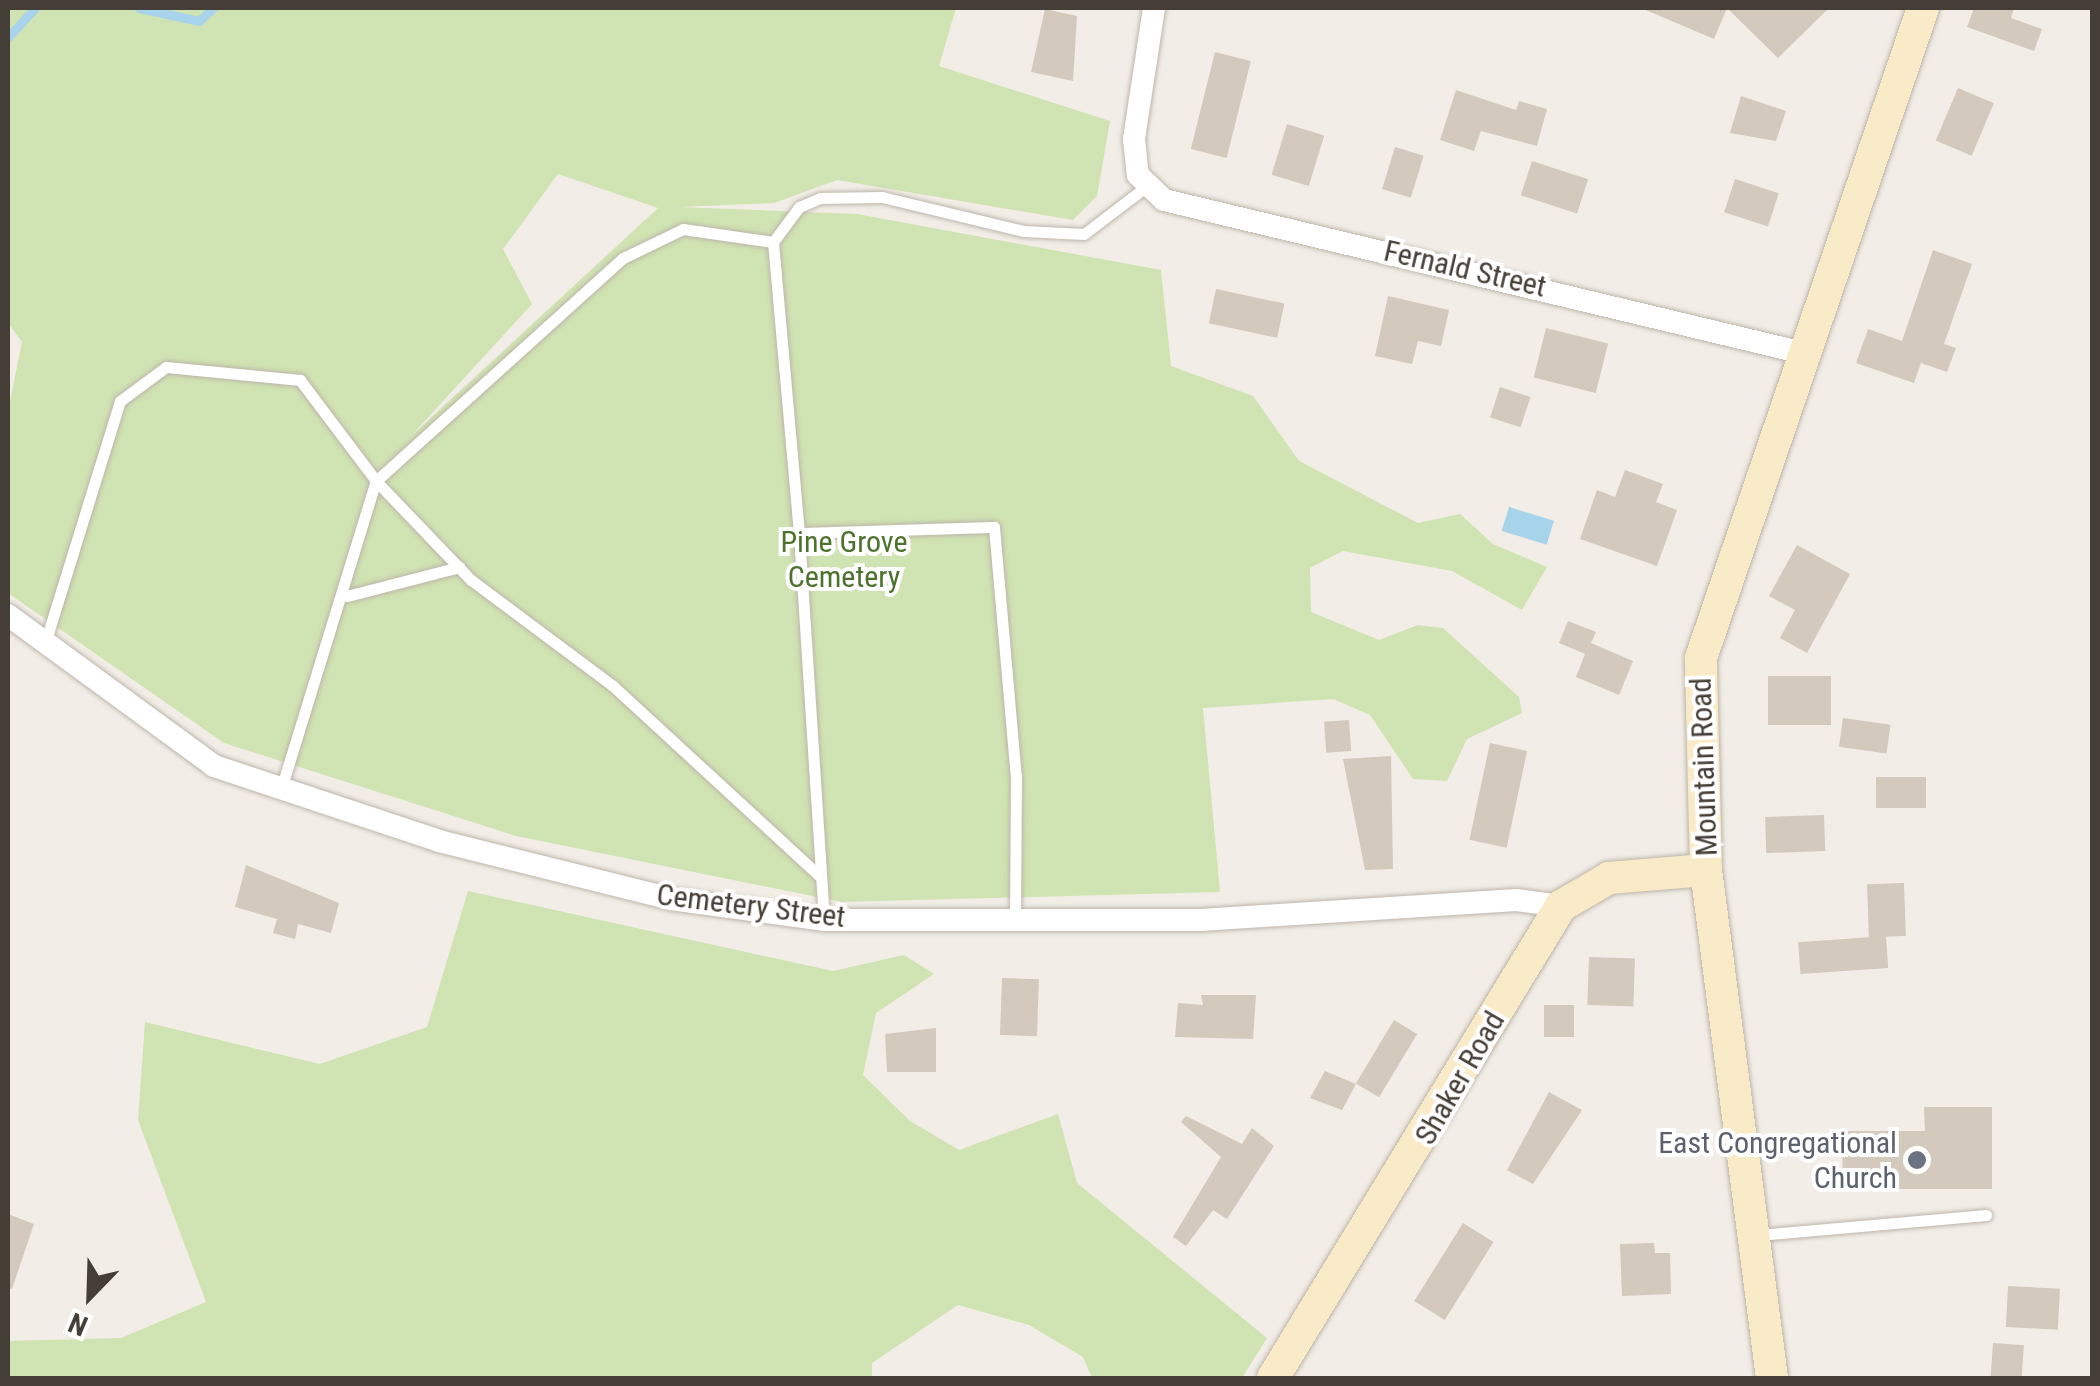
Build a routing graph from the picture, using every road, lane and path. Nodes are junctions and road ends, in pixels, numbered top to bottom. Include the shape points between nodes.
1 (1154, 8) edge
2 (1923, 8) edge
3 (1143, 180) junction
4 (773, 242) junction
5 (1800, 352) junction
6 (376, 481) junction
7 (799, 533) junction
8 (458, 567) junction
9 (347, 596) junction
10 (8, 616) edge
11 (45, 644) junction
12 (280, 791) junction
13 (1706, 870) junction
14 (821, 877) junction
15 (1561, 906) junction
16 (1014, 917) junction
17 (824, 920) junction
18 (1986, 1215) dead end
19 (1754, 1235) junction
20 (1274, 1378) edge
21 (1772, 1378) edge

1 - 3 street via 1136,105
2 - 5 main road, Mountain Road
3 - 4 lane via 1084,234 1024,232 882,197 820,198 799,207
3 - 5 street, Fernald Street via 1164,200
4 - 6 lane via 682,229 623,258
4 - 7 lane
5 - 13 main road, Mountain Road via 1701,658
6 - 8 lane
6 - 9 lane
6 - 11 lane via 300,380 166,367 120,401 98,450
7 - 14 lane
7 - 16 lane via 994,527 1016,776
8 - 9 lane
8 - 14 lane via 612,686
9 - 12 lane
10 - 11 street, Cemetery Street
11 - 12 street, Cemetery Street via 214,766
12 - 17 street, Cemetery Street via 642,893
13 - 15 main road, Shaker Road via 1609,878
13 - 19 main road, Mountain Road
14 - 17 lane
15 - 16 street, Cemetery Street
15 - 20 main road, Shaker Road via 1372,1230
16 - 17 street, Cemetery Street
18 - 19 lane
19 - 21 main road, Mountain Road

